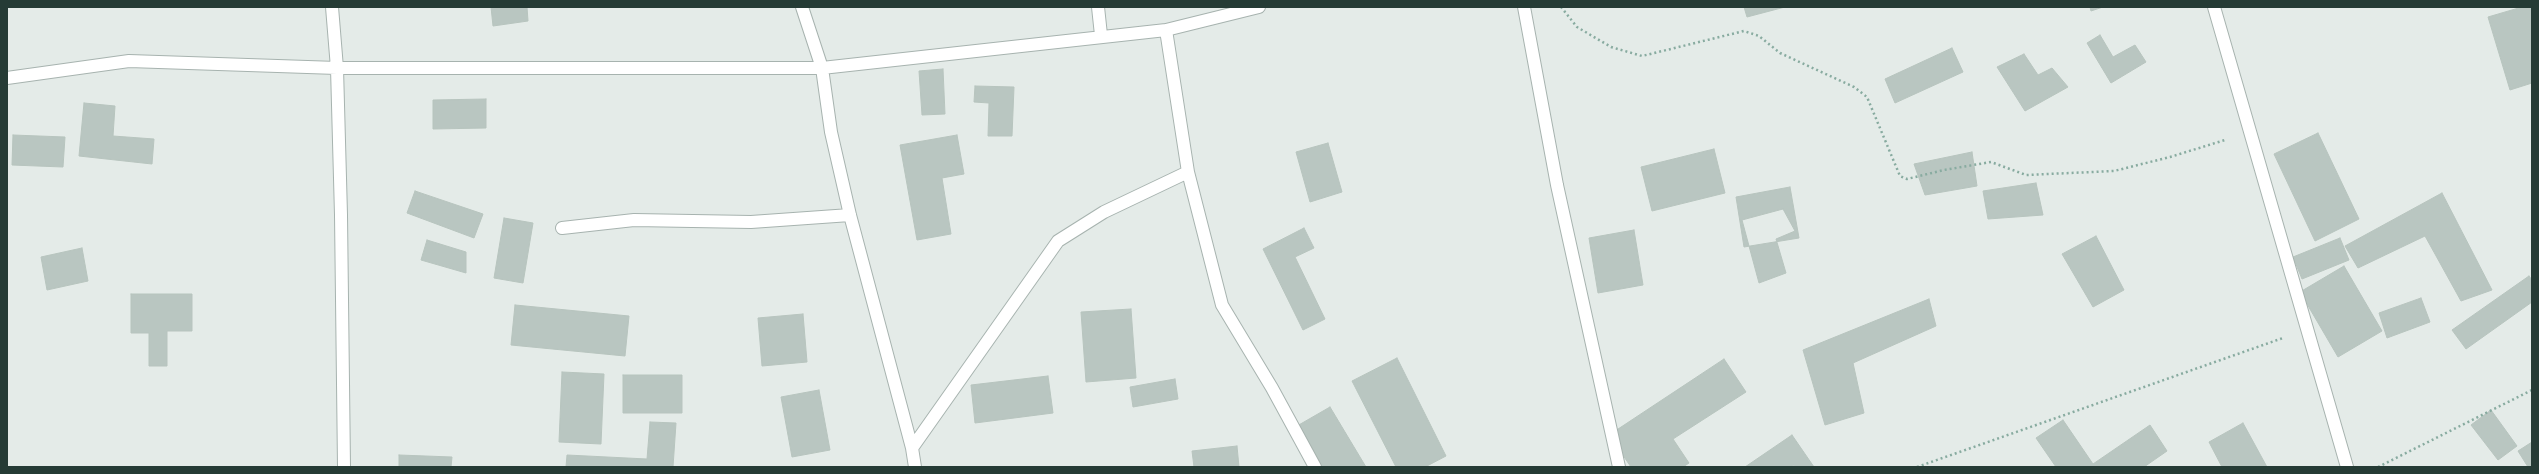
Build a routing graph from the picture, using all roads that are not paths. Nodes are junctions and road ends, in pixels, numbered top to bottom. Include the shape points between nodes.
1 (332, 7) edge
2 (802, 7) edge
3 (1098, 7) edge
4 (1259, 7) edge
5 (1524, 7) edge
6 (2214, 7) edge
7 (1166, 30) junction
8 (1101, 35) junction
9 (337, 68) junction
10 (822, 68) junction
11 (7, 78) edge
12 (1188, 172) junction
13 (850, 215) junction
14 (562, 228) dead end
15 (912, 448) junction
16 (344, 467) edge
17 (915, 467) edge
18 (1315, 467) edge
19 (1619, 467) edge
20 (2347, 467) edge

1 - 9 street
2 - 10 street
3 - 8 street
4 - 7 street
5 - 19 street via 1557,185
6 - 20 street via 2252,131
7 - 8 street
7 - 12 street
8 - 10 street
9 - 10 street
9 - 11 street via 129,61
9 - 16 street
10 - 13 street via 831,132
12 - 15 street via 1104,212 1058,241
12 - 18 street via 1222,305 1272,388
13 - 14 street via 751,222 634,220
13 - 15 street
15 - 17 street

